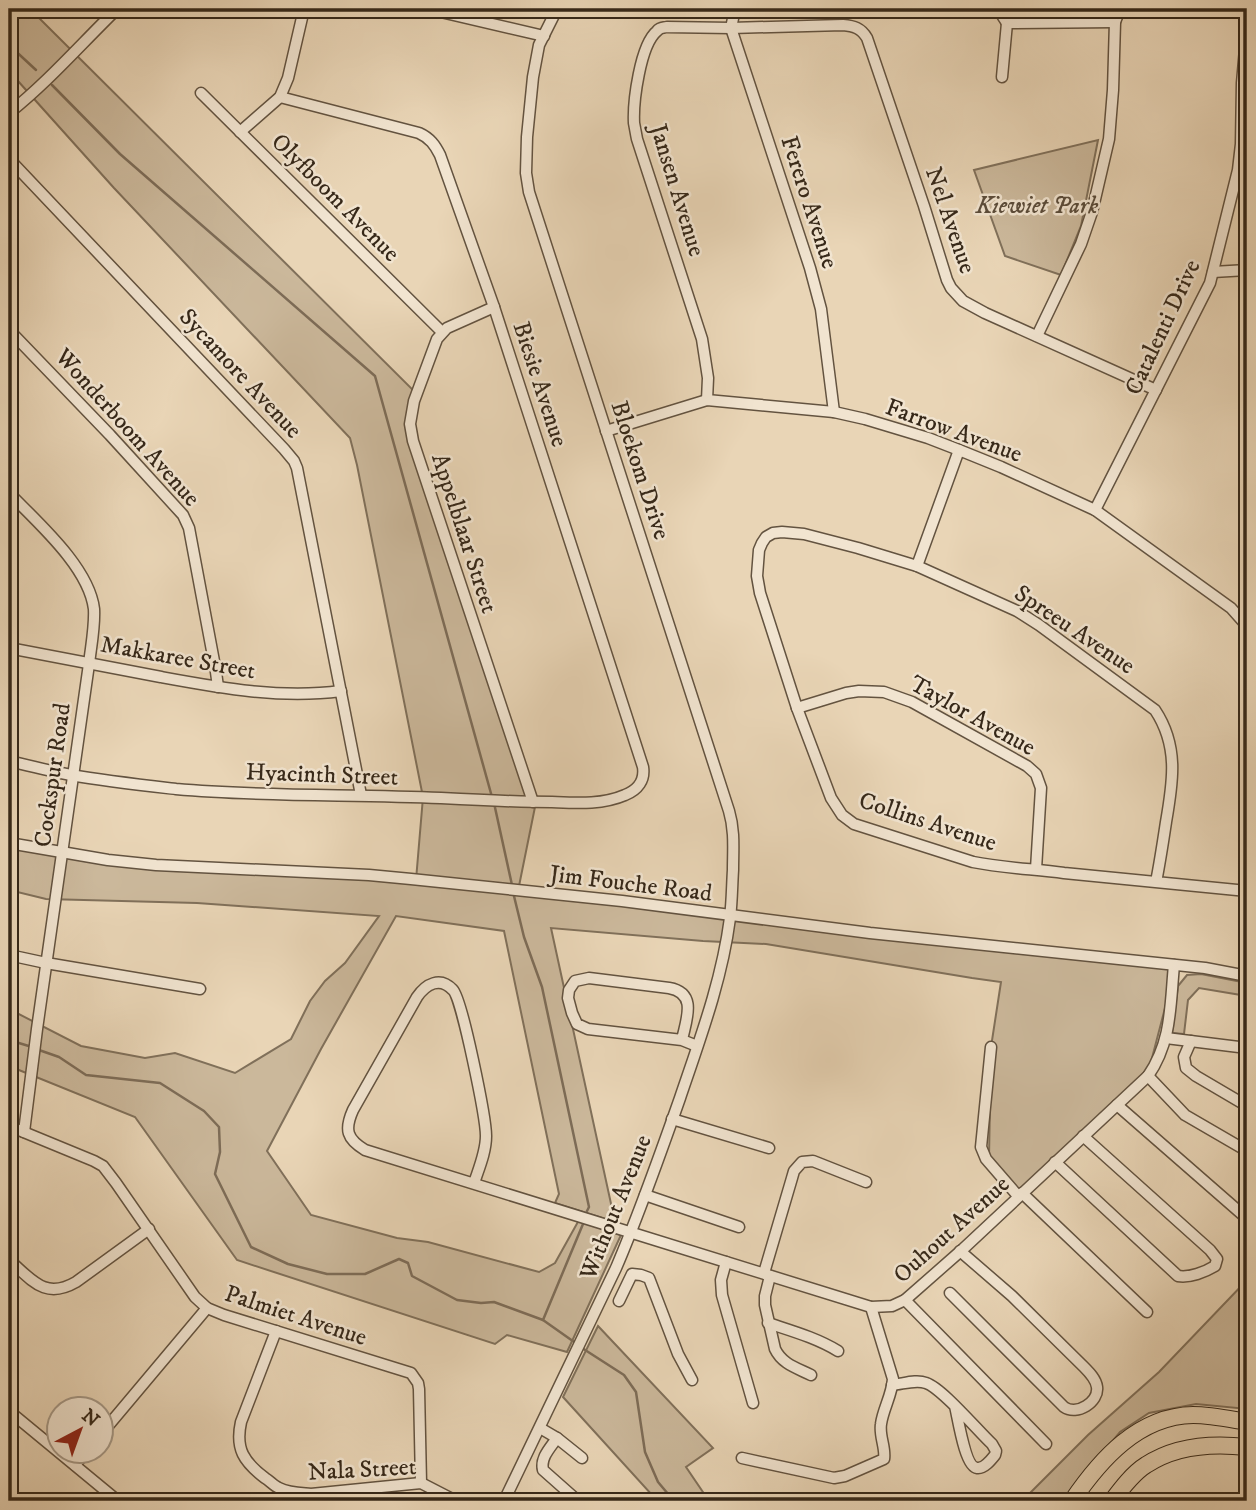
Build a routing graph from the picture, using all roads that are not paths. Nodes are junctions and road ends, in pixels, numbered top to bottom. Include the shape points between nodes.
1 (117, 9) edge
2 (304, 9) edge
3 (428, 9) edge
4 (557, 9) edge
5 (734, 9) edge
6 (998, 9) edge
7 (1120, 9) edge
8 (1244, 9) edge
9 (1247, 18) edge
10 (1115, 22) junction
11 (1007, 23) junction
12 (1247, 26) edge
13 (731, 28) junction
14 (861, 30) joint
15 (544, 36) junction
16 (1002, 77) dead end
17 (201, 93) dead end
18 (281, 97) junction
19 (9, 113) edge
20 (240, 132) junction
21 (9, 159) edge
22 (1247, 270) edge
23 (1213, 272) junction
24 (494, 307) junction
25 (9, 330) edge
26 (442, 332) junction
27 (1037, 336) junction
28 (1156, 390) junction
29 (707, 400) junction
30 (834, 412) junction
31 (606, 431) junction
32 (959, 450) junction
33 (9, 493) edge
34 (1095, 510) junction
35 (762, 542) joint
36 (917, 566) junction
37 (1247, 626) edge
38 (9, 648) edge
39 (89, 664) junction
40 (218, 687) junction
41 (341, 691) junction
42 (797, 708) junction
43 (9, 761) edge
44 (72, 775) junction
45 (634, 791) joint
46 (361, 795) junction
47 (533, 802) junction
48 (9, 843) edge
49 (63, 853) junction
50 (1036, 869) junction
51 (1156, 882) junction
52 (1247, 891) edge
53 (731, 916) junction
54 (9, 955) edge
55 (46, 963) junction
56 (1174, 965) junction
57 (1247, 976) edge
58 (200, 989) dead end
59 (1166, 1038) junction
60 (682, 1041) junction
61 (1191, 1041) junction
62 (697, 1046) junction
63 (991, 1048) dead end
64 (1247, 1048) edge
65 (1148, 1076) junction
66 (1117, 1105) junction
67 (1247, 1106) edge
68 (673, 1119) junction
69 (9, 1126) edge
70 (24, 1132) junction
71 (1083, 1136) junction
72 (769, 1148) dead end
73 (1247, 1151) edge
74 (1055, 1162) junction
75 (866, 1182) dead end
76 (474, 1183) junction
77 (1020, 1194) junction
78 (645, 1195) junction
79 (1243, 1215) dead end
80 (739, 1227) dead end
81 (149, 1229) junction
82 (632, 1232) junction
83 (960, 1251) junction
84 (9, 1260) edge
85 (726, 1262) junction
86 (616, 1268) junction
87 (632, 1274) junction
88 (767, 1274) junction
89 (950, 1293) dead end
90 (905, 1300) junction
91 (619, 1301) dead end
92 (871, 1307) junction
93 (207, 1308) junction
94 (1147, 1312) dead end
95 (768, 1323) junction
96 (276, 1331) junction
97 (838, 1351) dead end
98 (811, 1375) dead end
99 (692, 1380) dead end
100 (892, 1385) junction
101 (752, 1403) dead end
102 (955, 1406) junction
103 (9, 1411) edge
104 (116, 1416) edge
105 (1246, 1422) edge
106 (540, 1428) junction
107 (556, 1438) junction
108 (1046, 1444) dead end
109 (1247, 1447) edge
110 (582, 1458) dead end
111 (742, 1458) dead end
112 (75, 1465) joint
113 (421, 1483) junction
114 (507, 1500) edge
115 (118, 1501) edge
116 (456, 1501) edge
117 (578, 1501) edge
118 (1072, 1501) edge
119 (1112, 1501) edge

1 - 19 street
2 - 18 street
3 - 15 street
4 - 15 street, Bloekom Drive
5 - 13 street, Ferero Avenue
6 - 11 street
7 - 10 street
8 - 9 street
10 - 11 street
10 - 27 street via 1109,139 1093,212
11 - 16 street
12 - 23 street, Catalenti Drive via 1238,170
13 - 14 street, Jansen Avenue via 843,25
13 - 29 street, Jansen Avenue via 657,30 638,76 635,107 637,139 702,339
13 - 30 street, Ferero Avenue via 817,292
14 - 27 street, Nel Avenue via 951,288 963,301
15 - 31 street, Bloekom Drive via 533,77 526,173
17 - 20 street, Olyfboom Avenue
18 - 20 street
18 - 24 street, Biesie Avenue via 411,130 430,140 440,155
20 - 26 street, Olyfboom Avenue
21 - 41 street, Sycamore Avenue via 294,461
22 - 23 street
23 - 28 street, Catalenti Drive
24 - 26 street
24 - 45 street, Biesie Avenue via 643,767 642,780
25 - 40 street, Wonderboom Avenue via 183,515
26 - 47 street, Appelblaar Street via 415,395 411,435
27 - 28 street, Nel Avenue
28 - 34 street, Catalenti Drive
29 - 30 street, Farrow Avenue
29 - 31 street, Farrow Avenue
30 - 32 street, Farrow Avenue
31 - 53 street, Bloekom Drive via 731,818
32 - 34 street, Farrow Avenue
32 - 36 street
33 - 39 street, Cockspur Road via 67,555 90,594 94,609
34 - 37 street, Farrow Avenue via 1231,608
35 - 36 street, Spreeu Avenue via 773,533 804,534
35 - 42 street, Collins Avenue via 757,576 760,593
36 - 51 street, Spreeu Avenue via 1029,617 1155,710 1166,730 1174,769
38 - 39 street, Makkaree Street
39 - 40 street, Makkaree Street
39 - 44 street, Cockspur Road
40 - 41 street, Makkaree Street via 270,694
41 - 46 street, Sycamore Avenue
42 - 50 street, Collins Avenue via 831,798 854,824 973,862
42 - 50 street, Taylor Avenue via 846,693 884,692 912,702 1027,766 1041,788
43 - 44 street, Hyacinth Street
44 - 46 street, Hyacinth Street via 206,791
44 - 49 street, Cockspur Road
45 - 47 street, Hyacinth Street via 589,803
46 - 47 street, Hyacinth Street
48 - 49 street, Jim Fouche Road
49 - 53 street, Jim Fouche Road via 156,864 369,875
49 - 55 street, Cockspur Road
50 - 51 street, Collins Avenue
51 - 52 street, Collins Avenue
53 - 56 street, Jim Fouche Road
53 - 62 street, Without Avenue
54 - 55 street
55 - 58 street
55 - 70 street, Cockspur Road
56 - 57 street, Jim Fouche Road
56 - 59 street, Ouhout Avenue
59 - 61 street
59 - 65 street, Ouhout Avenue
60 - 60 street via 687,999 680,991 589,978 575,981 569,990 574,1020 581,1026
60 - 62 street
61 - 64 street
61 - 67 street via 1184,1057 1186,1068
62 - 68 street, Without Avenue
63 - 77 street via 981,1147 986,1159
65 - 66 street, Ouhout Avenue
65 - 73 street via 1185,1115
66 - 71 street, Ouhout Avenue
66 - 79 street
68 - 72 street
68 - 78 street, Without Avenue
69 - 70 street, Palmiet Avenue
70 - 81 street, Palmiet Avenue via 103,1166
71 - 74 street, Ouhout Avenue
71 - 74 street via 1210,1250 1217,1259 1215,1266 1178,1276
74 - 77 street, Ouhout Avenue
75 - 88 street via 813,1161 802,1162 792,1178
76 - 76 street, Ouhout Avenue via 365,1150 349,1133 353,1110 417,996 437,982 457,996 474,1068 486,1134
76 - 82 street, Ouhout Avenue
77 - 83 street, Ouhout Avenue
77 - 94 street
78 - 80 street
78 - 82 street, Without Avenue
81 - 84 street via 65,1289 39,1286
81 - 93 street, Palmiet Avenue
82 - 85 street, Ouhout Avenue
82 - 86 street, Without Avenue
83 - 89 street via 1094,1377 1094,1398 1082,1409 1068,1411
83 - 90 street, Ouhout Avenue
85 - 88 street, Ouhout Avenue
85 - 101 street via 722,1295
86 - 87 street
86 - 106 street, Without Avenue
87 - 91 street
87 - 99 street via 649,1278
88 - 92 street, Ouhout Avenue
88 - 95 street
90 - 92 street, Ouhout Avenue
90 - 108 street
92 - 100 street
93 - 96 street, Palmiet Avenue
93 - 104 street
95 - 97 street
95 - 98 street via 777,1355
96 - 113 street, Palmiet Avenue via 411,1373 419,1389
96 - 113 street, Nala Street via 238,1436 254,1470 293,1493
100 - 102 street via 923,1382
100 - 111 street via 880,1430 884,1459 834,1478
102 - 102 street via 995,1448 992,1459 981,1468 972,1466 967,1456
103 - 112 street
105 - 118 highway via 1191,1415 1153,1424 1110,1454
106 - 107 street
106 - 114 street, Without Avenue
107 - 110 street
107 - 117 street via 541,1466
109 - 119 highway via 1204,1445 1178,1450 1144,1466
112 - 115 street
113 - 116 street, Nala Street

